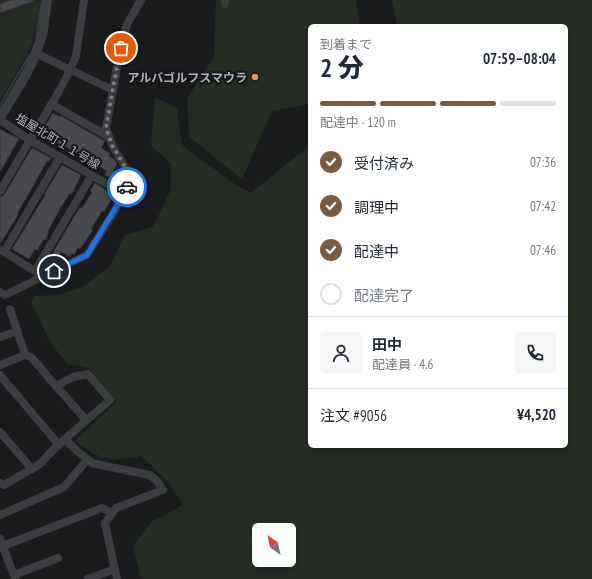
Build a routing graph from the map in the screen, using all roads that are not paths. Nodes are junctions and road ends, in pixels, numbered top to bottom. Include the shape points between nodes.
1 (47, 0) edge
2 (84, 0) edge
3 (141, 0) edge
4 (36, 53) junction
5 (70, 70) junction
6 (113, 90) junction
7 (51, 104) junction
8 (0, 117) edge
9 (0, 120) edge
10 (109, 138) junction
11 (30, 140) junction
12 (60, 157) junction
13 (92, 176) junction
14 (0, 191) edge
15 (124, 194) junction
16 (2, 251) edge
17 (35, 271) junction
18 (43, 276) junction
19 (2, 294) edge
20 (10, 309) dead end
21 (18, 331) junction
22 (0, 337) edge
23 (25, 355) junction
24 (0, 365) edge
25 (0, 375) edge
26 (56, 386) junction
27 (86, 420) junction
28 (0, 432) edge
29 (62, 442) junction
30 (88, 459) junction
31 (32, 469) junction
32 (0, 484) edge
33 (112, 513) junction
34 (0, 515) edge
35 (1, 543) edge
36 (58, 558) dead end
37 (115, 569) junction
38 (14, 577) edge
39 (88, 579) edge
40 (117, 579) edge

1 - 4 street via 42,34
2 - 5 street via 76,56
3 - 6 street via 127,24
4 - 5 street
4 - 8 street
5 - 6 street
5 - 7 street
6 - 10 street via 106,128
7 - 10 street
7 - 11 street
9 - 11 street, 塩屋北町１１号線
10 - 15 street via 127,170 129,180
11 - 12 street, 塩屋北町１１号線
11 - 14 street
12 - 13 street, 塩屋北町１１号線
12 - 16 street
13 - 15 street, 塩屋北町１１号線
13 - 17 street
15 - 18 street via 87,255
16 - 17 street
17 - 18 street
18 - 19 street
20 - 21 street
21 - 22 street
21 - 23 street
23 - 24 street
23 - 26 street via 30,357
25 - 29 street
26 - 27 street
26 - 27 street via 73,377 88,374 110,400
27 - 29 street
28 - 31 street
29 - 30 street
29 - 31 street
30 - 33 street via 92,463 150,474 163,490 116,508
30 - 34 street via 64,487
31 - 32 street via 4,485
33 - 35 street via 102,508
33 - 37 street via 105,523
35 - 38 street
36 - 38 street
37 - 39 street
37 - 40 street

